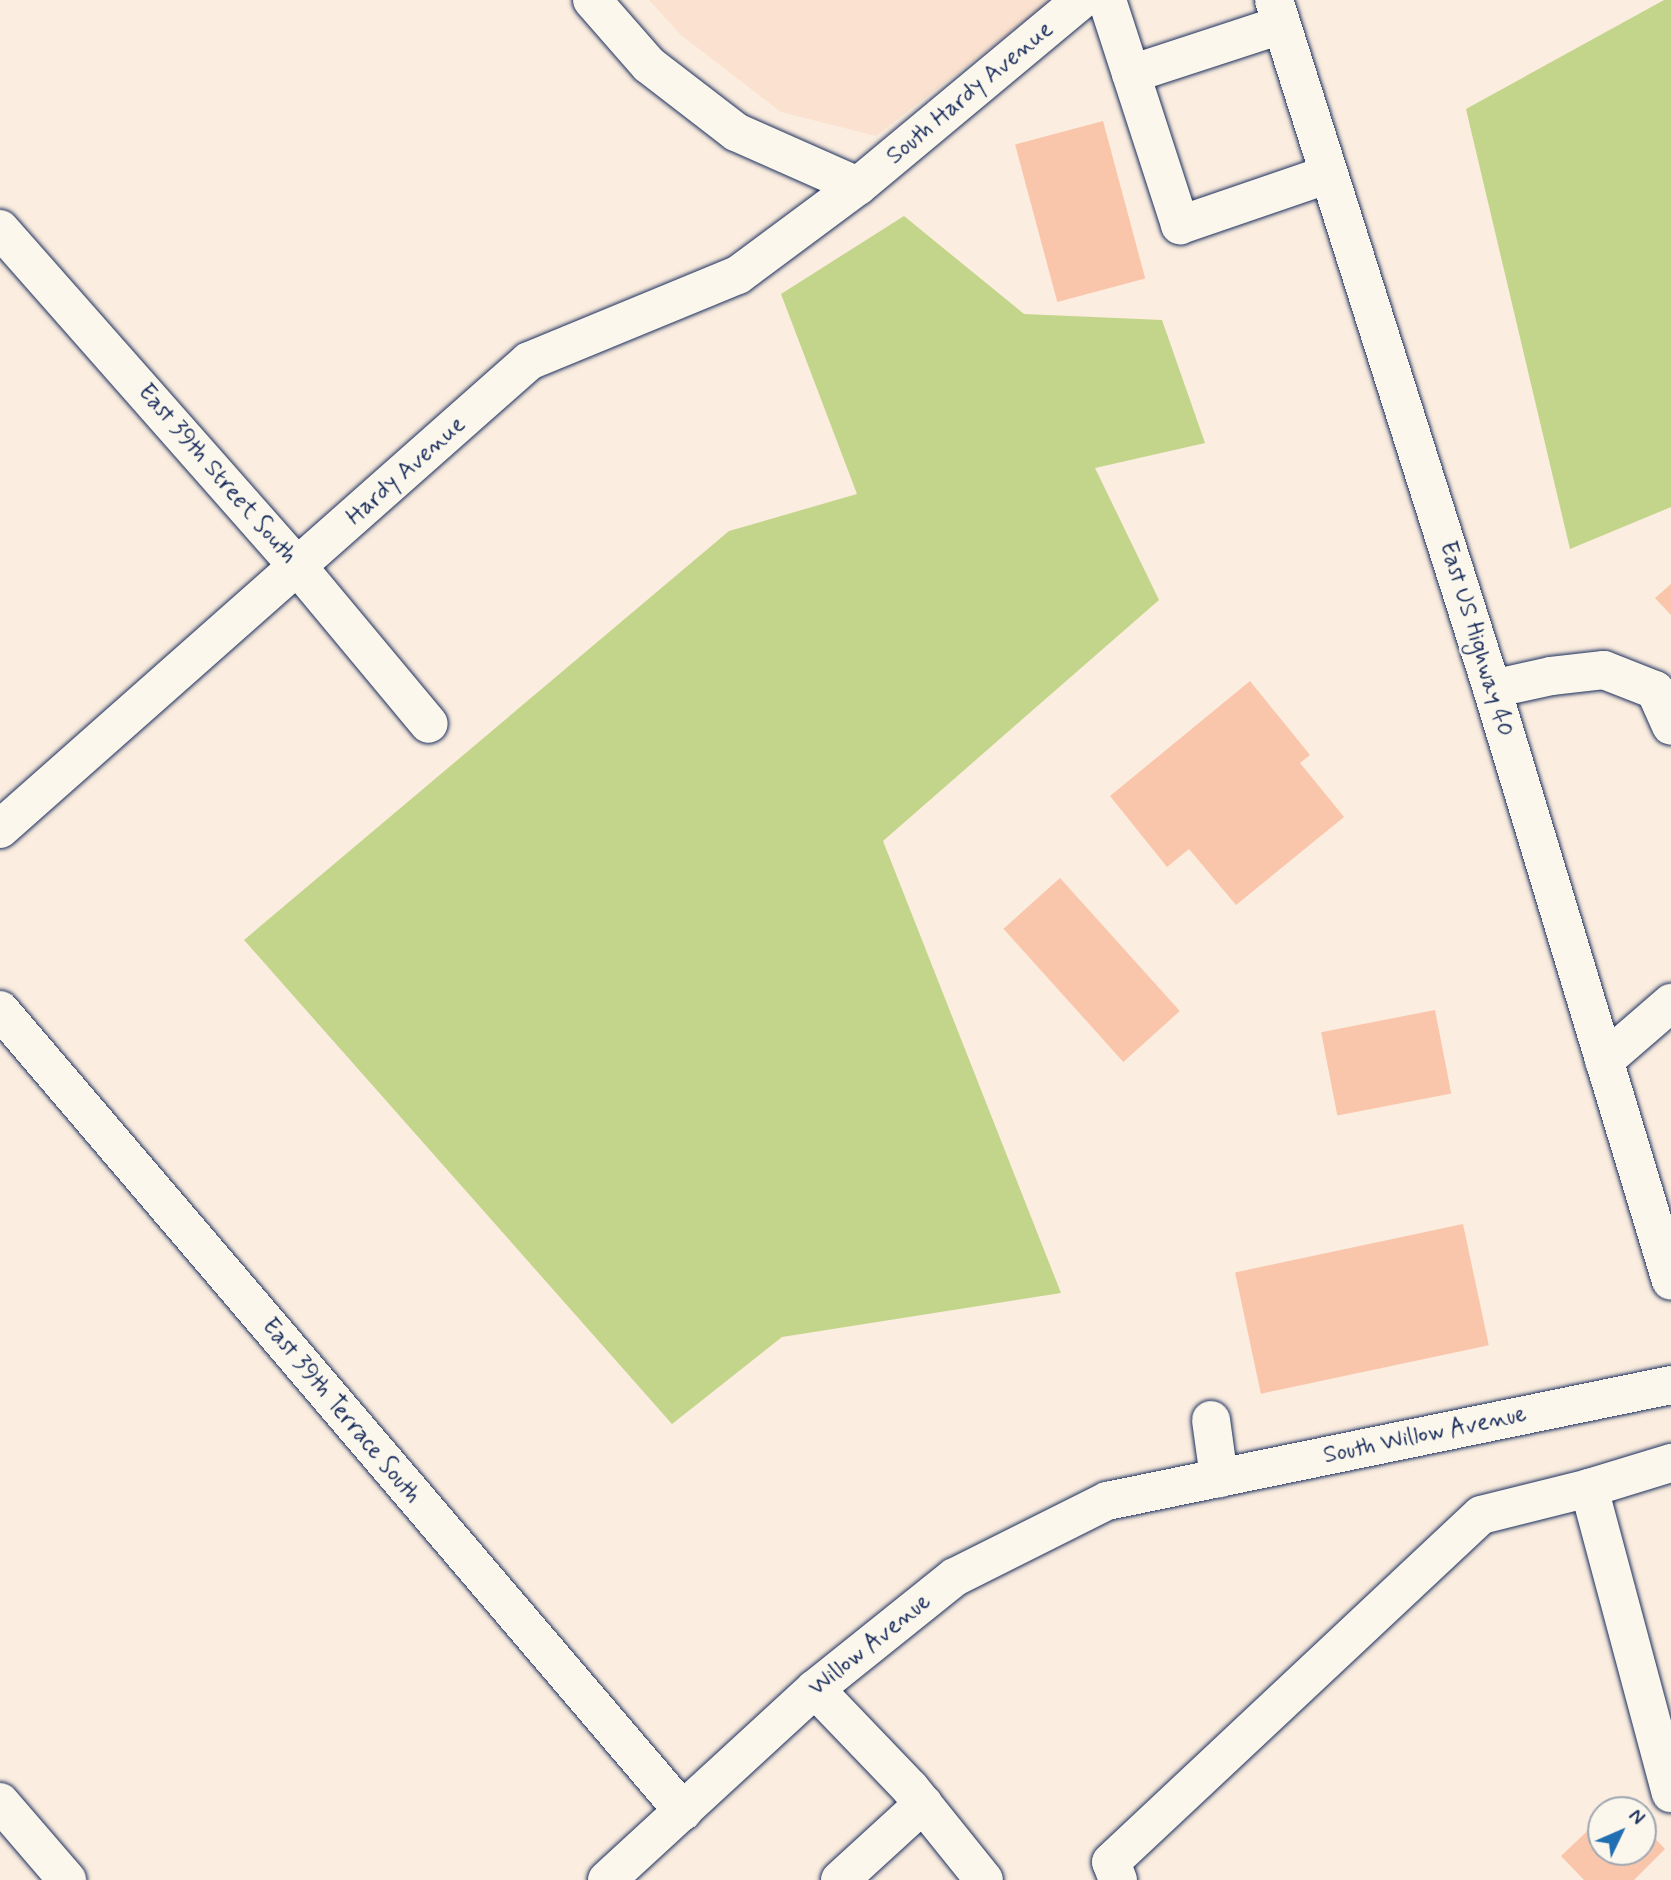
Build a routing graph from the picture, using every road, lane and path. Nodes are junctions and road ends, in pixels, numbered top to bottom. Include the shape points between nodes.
1 (592, 0) edge
2 (1081, 0) edge
3 (1107, 0) edge
4 (1278, 12) edge
5 (1131, 74) junction
6 (1329, 174) junction
7 (858, 186) junction
8 (0, 229) edge
9 (298, 567) junction
10 (1492, 689) junction
11 (429, 724) dead end
12 (1671, 726) edge
13 (0, 830) edge
14 (1671, 1003) edge
15 (0, 1010) edge
16 (1604, 1061) junction
17 (1671, 1281) edge
18 (1671, 1385) edge
19 (1211, 1420) dead end
20 (1671, 1463) edge
21 (1219, 1478) junction
22 (1180, 1485) joint
23 (1589, 1488) junction
24 (815, 1689) junction
25 (1671, 1793) edge
26 (0, 1802) edge
27 (923, 1804) junction
28 (682, 1811) junction
29 (67, 1880) edge
30 (607, 1880) edge
31 (840, 1880) edge
32 (984, 1880) edge
33 (1118, 1880) edge

1 - 7 street via 649,65 737,132
2 - 7 street, South Hardy Avenue
3 - 5 street
4 - 5 street
4 - 6 street, East US Highway 40
5 - 6 street via 1181,225
6 - 10 street, East US Highway 40
7 - 9 street, Hardy Avenue via 738,275 529,361
8 - 9 street, East 39th Street South
9 - 11 street, East 39th Street South
9 - 13 street, Hardy Avenue
10 - 12 street via 1604,670 1655,690
10 - 16 street, East US Highway 40
14 - 16 street
15 - 28 street, East 39th Terrace South
16 - 17 street, East US Highway 40
18 - 21 street, South Willow Avenue
19 - 21 street
20 - 23 street
21 - 22 street, South Willow Avenue
22 - 24 street, Willow Avenue via 1107,1502 955,1577
23 - 25 street
23 - 33 street via 1481,1515 1111,1861
24 - 27 street
24 - 28 street, Willow Avenue
26 - 29 street
27 - 31 street
27 - 32 street
28 - 30 street, Willow Avenue

